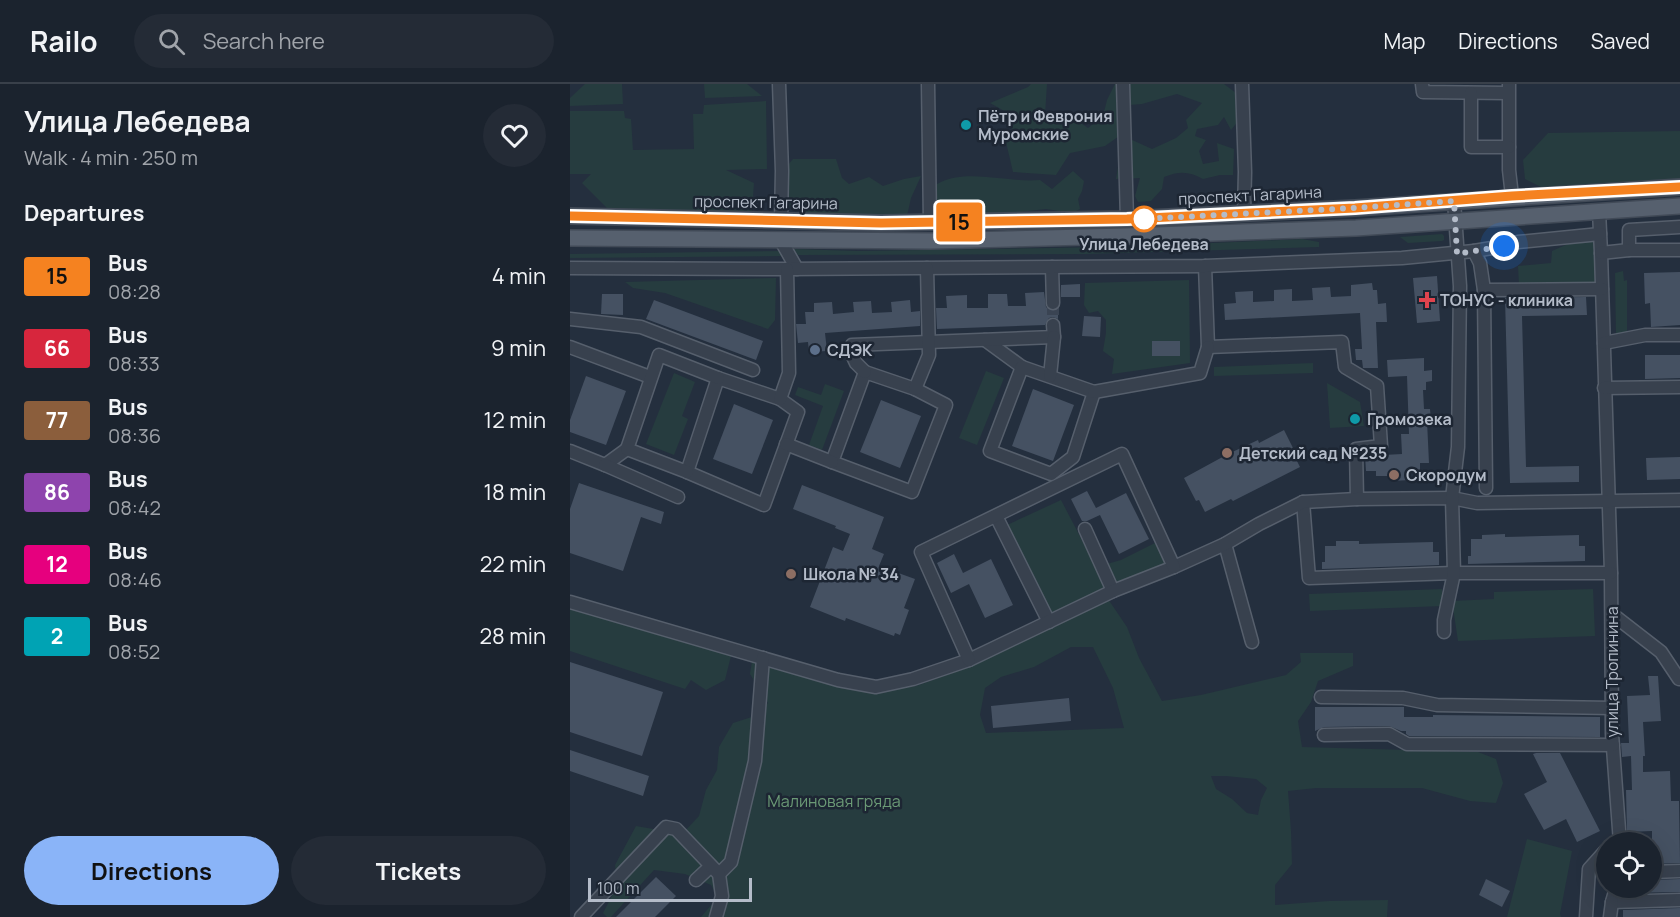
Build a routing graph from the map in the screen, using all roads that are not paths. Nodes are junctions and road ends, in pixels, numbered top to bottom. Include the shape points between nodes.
1 (779, 84) edge
2 (928, 84) edge
3 (1123, 84) edge
4 (1242, 84) edge
5 (1422, 84) edge
6 (1508, 89) edge
7 (1471, 93) junction
8 (1509, 147) junction
9 (1680, 187) edge
10 (1512, 196) junction
11 (1454, 201) junction
12 (1680, 206) edge
13 (1599, 211) junction
14 (1244, 212) junction
15 (570, 216) edge
16 (1127, 219) junction
17 (781, 220) junction
18 (1455, 220) junction
19 (930, 223) junction
20 (1680, 227) edge
21 (1600, 234) junction
22 (570, 238) edge
23 (780, 239) junction
24 (1518, 242) dead end
25 (1504, 246) dead end
26 (1629, 250) junction
27 (1680, 250) edge
28 (1474, 251) junction
29 (1601, 253) junction
30 (1457, 254) junction
31 (1205, 266) junction
32 (1052, 267) junction
33 (570, 268) edge
34 (927, 268) junction
35 (792, 269) junction
36 (1484, 290) junction
37 (1602, 290) junction
38 (1053, 303) tunnel mouth
39 (570, 320) edge
40 (1680, 335) edge
41 (985, 340) junction
42 (928, 342) junction
43 (1604, 343) junction
44 (570, 347) edge
45 (1208, 347) junction
46 (1022, 367) junction
47 (753, 370) dead end
48 (865, 372) junction
49 (1050, 376) junction
50 (650, 377) junction
51 (718, 378) junction
52 (1680, 387) edge
53 (1604, 388) junction
54 (915, 389) junction
55 (1094, 392) junction
56 (780, 399) junction
57 (786, 444) junction
58 (627, 449) junction
59 (570, 452) edge
60 (1073, 457) junction
61 (832, 462) junction
62 (605, 465) junction
63 (1094, 468) junction
64 (687, 472) junction
65 (1486, 488) dead end
66 (678, 497) dead end
67 (1452, 498) junction
68 (1357, 499) junction
69 (1680, 500) edge
70 (1303, 502) junction
71 (1608, 502) junction
72 (996, 516) junction
73 (1085, 530) dead end
74 (1225, 544) junction
75 (1174, 567) junction
76 (1455, 573) junction
77 (1611, 573) junction
78 (1113, 591) junction
79 (570, 602) edge
80 (1612, 614) junction
81 (1049, 622) junction
82 (1444, 632) dead end
83 (1252, 642) dead end
84 (763, 658) junction
85 (969, 660) junction
86 (1679, 679) edge
87 (1321, 697) dead end
88 (1612, 708) junction
89 (1324, 735) dead end
90 (1612, 746) junction
91 (1617, 832) edge
92 (1596, 861) edge
93 (715, 870) junction
94 (1680, 871) edge
95 (1662, 872) edge
96 (696, 880) dead end
97 (1613, 898) edge
98 (1680, 900) edge
99 (1612, 902) junction
100 (580, 917) edge
101 (716, 917) edge
102 (1586, 917) edge
103 (1610, 917) edge

1 - 17 street
2 - 19 street
3 - 16 street
4 - 14 street
5 - 7 street via 1423,92
6 - 7 street
6 - 8 street
7 - 8 street via 1471,147
8 - 10 street
9 - 10 main road, проспект Гагарина
10 - 11 main road, проспект Гагарина
11 - 14 main road, проспект Гагарина
11 - 18 street
12 - 13 main road
13 - 18 main road
13 - 21 street, улица Тропинина
14 - 16 main road, проспект Гагарина
15 - 17 main road, проспект Гагарина
16 - 19 main road, проспект Гагарина
17 - 19 main road, проспект Гагарина
18 - 23 main road via 1356,228 1126,236 931,241
18 - 30 street
20 - 26 street via 1629,230
21 - 24 street
21 - 29 street, улица Тропинина
22 - 23 main road
23 - 35 street
25 - 28 street
26 - 27 street
26 - 29 street
28 - 30 street
28 - 36 street
29 - 37 street, улица Тропинина
30 - 31 street
30 - 67 street via 1458,447
31 - 32 street
31 - 45 street
32 - 34 street
32 - 38 street
33 - 35 street
34 - 35 street
34 - 42 street
35 - 56 street via 789,373
36 - 37 street
36 - 65 street
37 - 43 street, улица Тропинина
39 - 47 street via 641,327
40 - 43 street via 1645,335
41 - 42 street
41 - 46 street
41 - 49 street via 1053,331
42 - 48 street via 852,345 850,350 856,363
42 - 54 street via 928,355
43 - 53 street, улица Тропинина
44 - 50 street
45 - 55 street via 1200,373
45 - 68 street via 1342,342 1345,367 1377,386 1381,446 1356,449
46 - 49 street
46 - 60 street via 990,451 1051,474
48 - 54 street
48 - 61 street
49 - 55 street
50 - 51 street via 659,355
50 - 58 street
51 - 56 street
51 - 64 street
52 - 53 street
53 - 71 street, улица Тропинина
54 - 61 street via 946,405 912,492
55 - 60 street
56 - 57 street via 798,412
57 - 61 street
57 - 64 street via 764,506
58 - 62 street
58 - 64 street
59 - 62 street
60 - 63 street
62 - 66 street
63 - 72 street
63 - 75 street via 1122,454
67 - 68 street
67 - 71 street via 1477,503
67 - 76 street
68 - 70 street
69 - 71 street
70 - 74 street
70 - 76 street via 1309,578
71 - 77 street, улица Тропинина
72 - 81 street
72 - 85 street via 921,552
73 - 78 street
74 - 75 street
74 - 83 street
75 - 78 street
76 - 77 street
76 - 82 street
77 - 80 street, улица Тропинина
78 - 81 street
79 - 84 street
80 - 86 street via 1661,652
80 - 88 street, улица Тропинина
81 - 85 street
84 - 85 street via 876,687 914,680
84 - 93 street via 754,761 731,861
87 - 88 street via 1403,698 1437,705
88 - 90 street, улица Тропинина
89 - 90 street via 1389,734 1407,744
90 - 91 street, улица Тропинина
92 - 102 street via 1589,869
93 - 96 street
93 - 100 street via 676,829 666,827
93 - 101 street via 722,896
94 - 95 street
97 - 99 street
98 - 99 street
99 - 103 street

